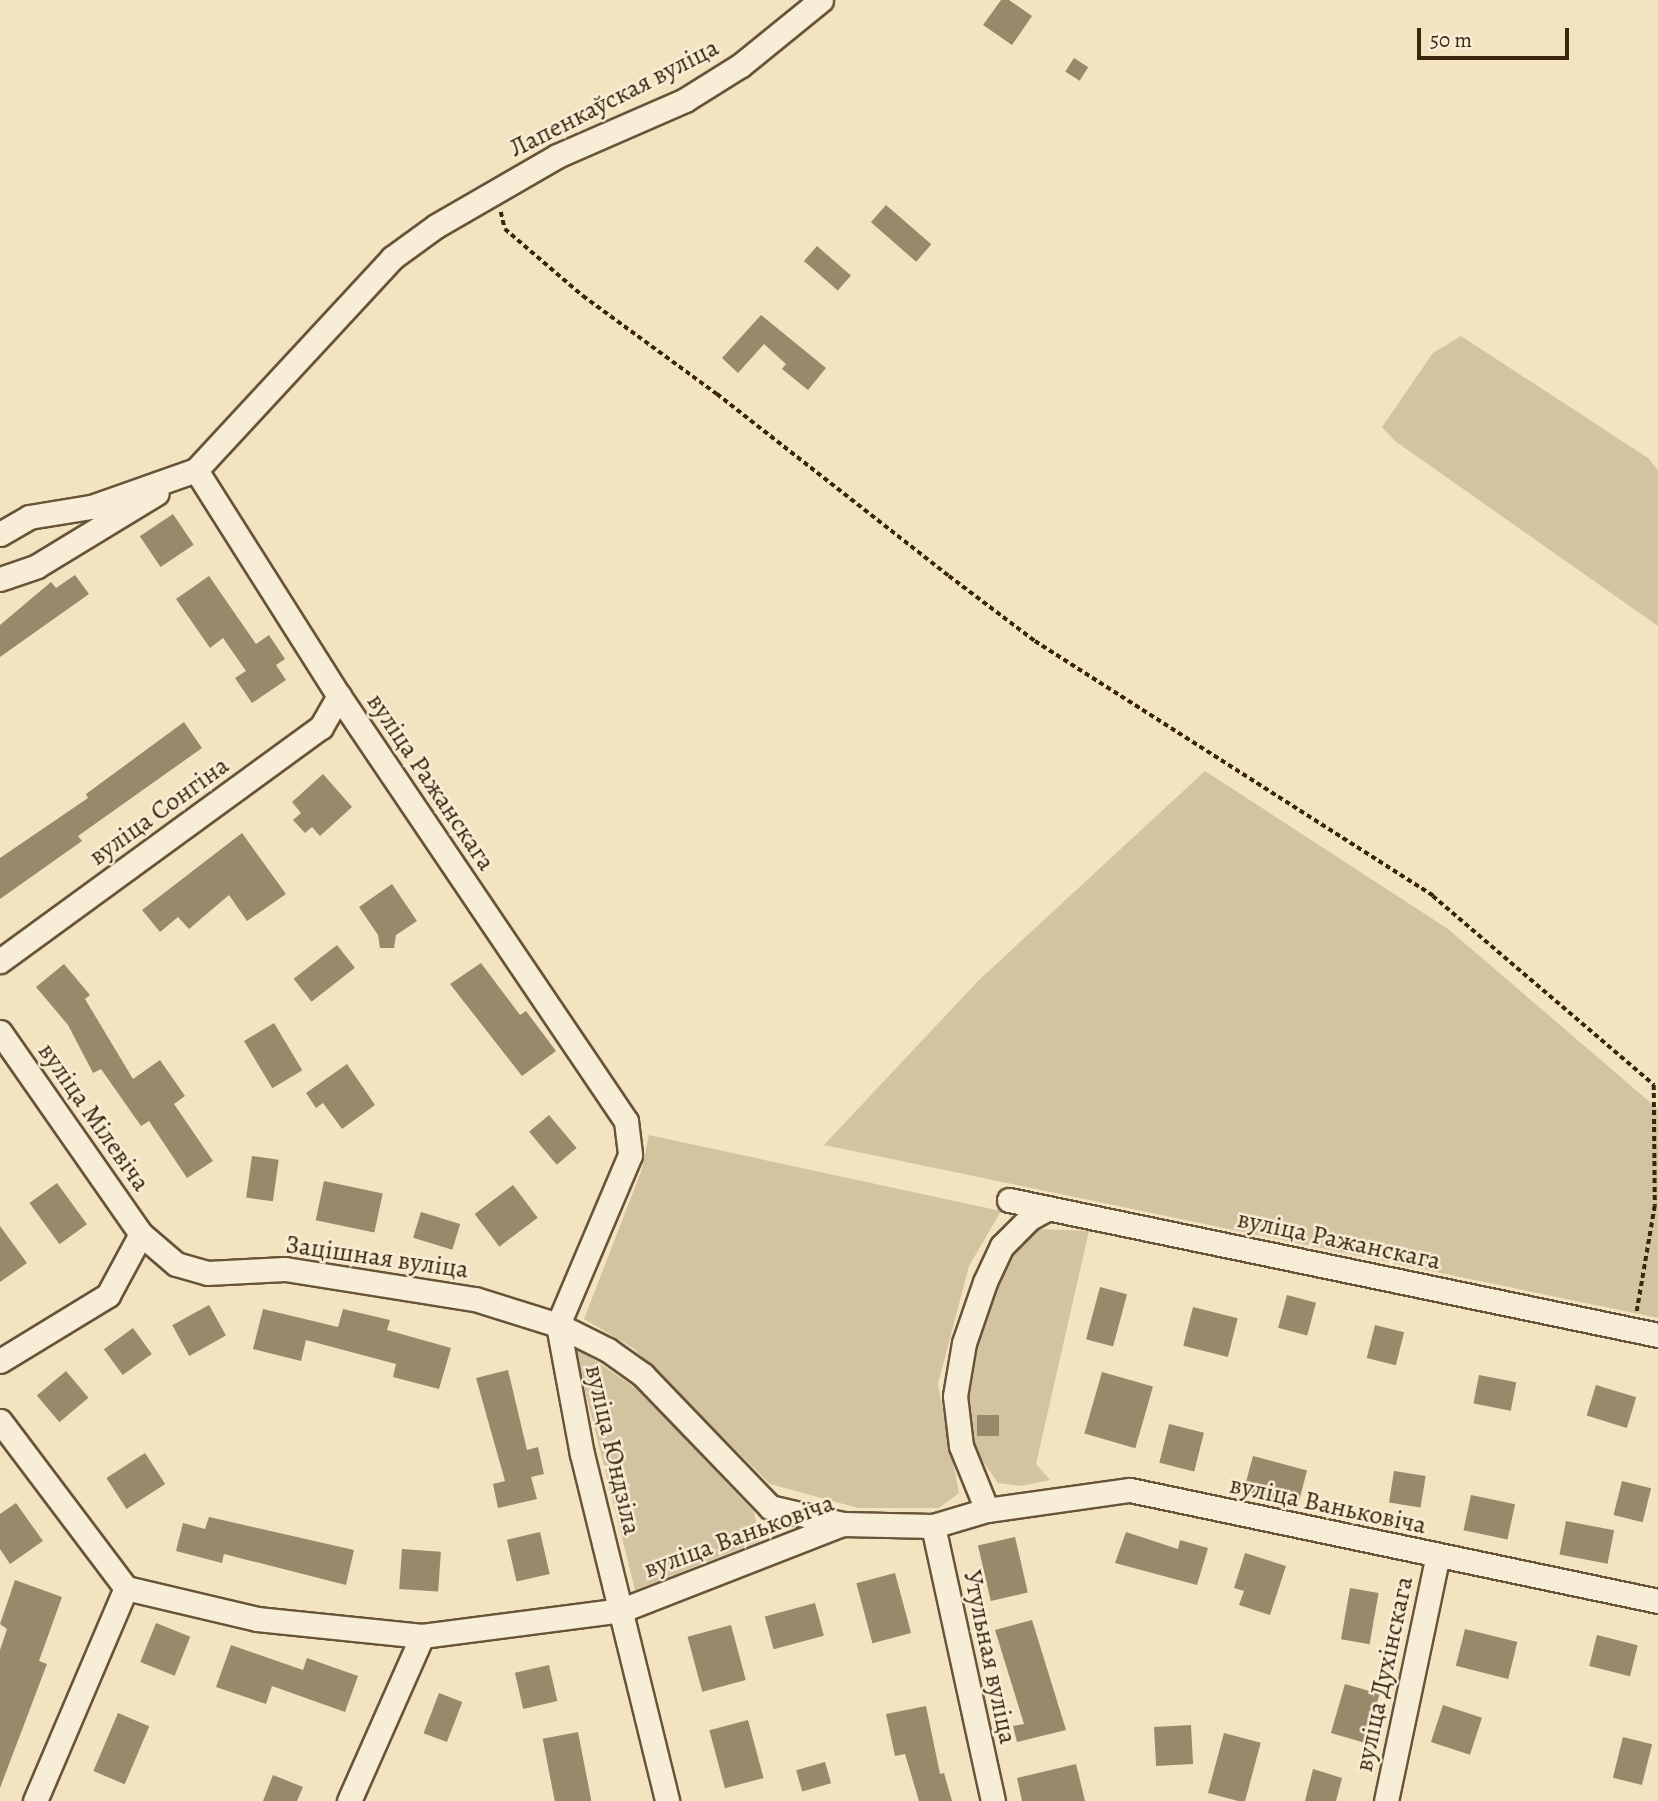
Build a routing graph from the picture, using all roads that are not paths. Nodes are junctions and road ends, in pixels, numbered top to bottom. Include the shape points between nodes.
1 (821, 0) edge
2 (196, 470) junction
3 (0, 534) edge
4 (0, 579) edge
5 (339, 696) junction
6 (0, 961) edge
7 (0, 1032) edge
8 (1009, 1200) dead end
9 (1049, 1208) junction
10 (141, 1234) junction
11 (558, 1325) junction
12 (1658, 1335) edge
13 (0, 1361) edge
14 (0, 1421) edge
15 (987, 1510) junction
16 (843, 1524) junction
17 (933, 1525) junction
18 (1437, 1558) junction
19 (126, 1588) junction
20 (1658, 1601) edge
21 (622, 1610) junction
22 (422, 1636) junction
23 (35, 1801) edge
24 (349, 1801) edge
25 (667, 1801) edge
26 (993, 1801) edge
27 (1386, 1801) edge

1 - 2 street, Лапенкаўская вуліца via 741,65 685,100 557,156 392,258
2 - 3 street via 91,508 29,517
2 - 4 street via 37,566
2 - 5 street, вуліца Ражанскага
5 - 6 street, вуліца Сонгіна via 321,727
5 - 11 street, вуліца Ражанскага via 626,1121 630,1155
7 - 10 street, вуліца Мілевіча
8 - 9 street, вуліца Ражанскага
9 - 12 street, вуліца Ражанскага
9 - 15 street via 1030,1218 1002,1246 964,1343 955,1396 960,1433
10 - 11 street, Зацішная вуліца via 176,1264 207,1273 285,1269 475,1299
10 - 13 street via 108,1295
11 - 16 street, Зацішная вуліца via 608,1350 643,1375 770,1507
11 - 21 street, вуліца Юндзіла via 582,1454
14 - 19 street
15 - 17 street, вуліца Ваньковіча
15 - 18 street, вуліца Ваньковіча via 1130,1490
16 - 17 street, вуліца Ваньковіча
16 - 21 street, вуліца Ваньковіча
17 - 26 street, Утульная вуліца
18 - 20 street, вуліца Ваньковіча
18 - 27 street, вуліца Духінскага
19 - 22 street, вуліца Ваньковіча via 257,1619
19 - 23 street
21 - 22 street, вуліца Ваньковіча
21 - 25 street, вуліца Юндзіла
22 - 24 street

